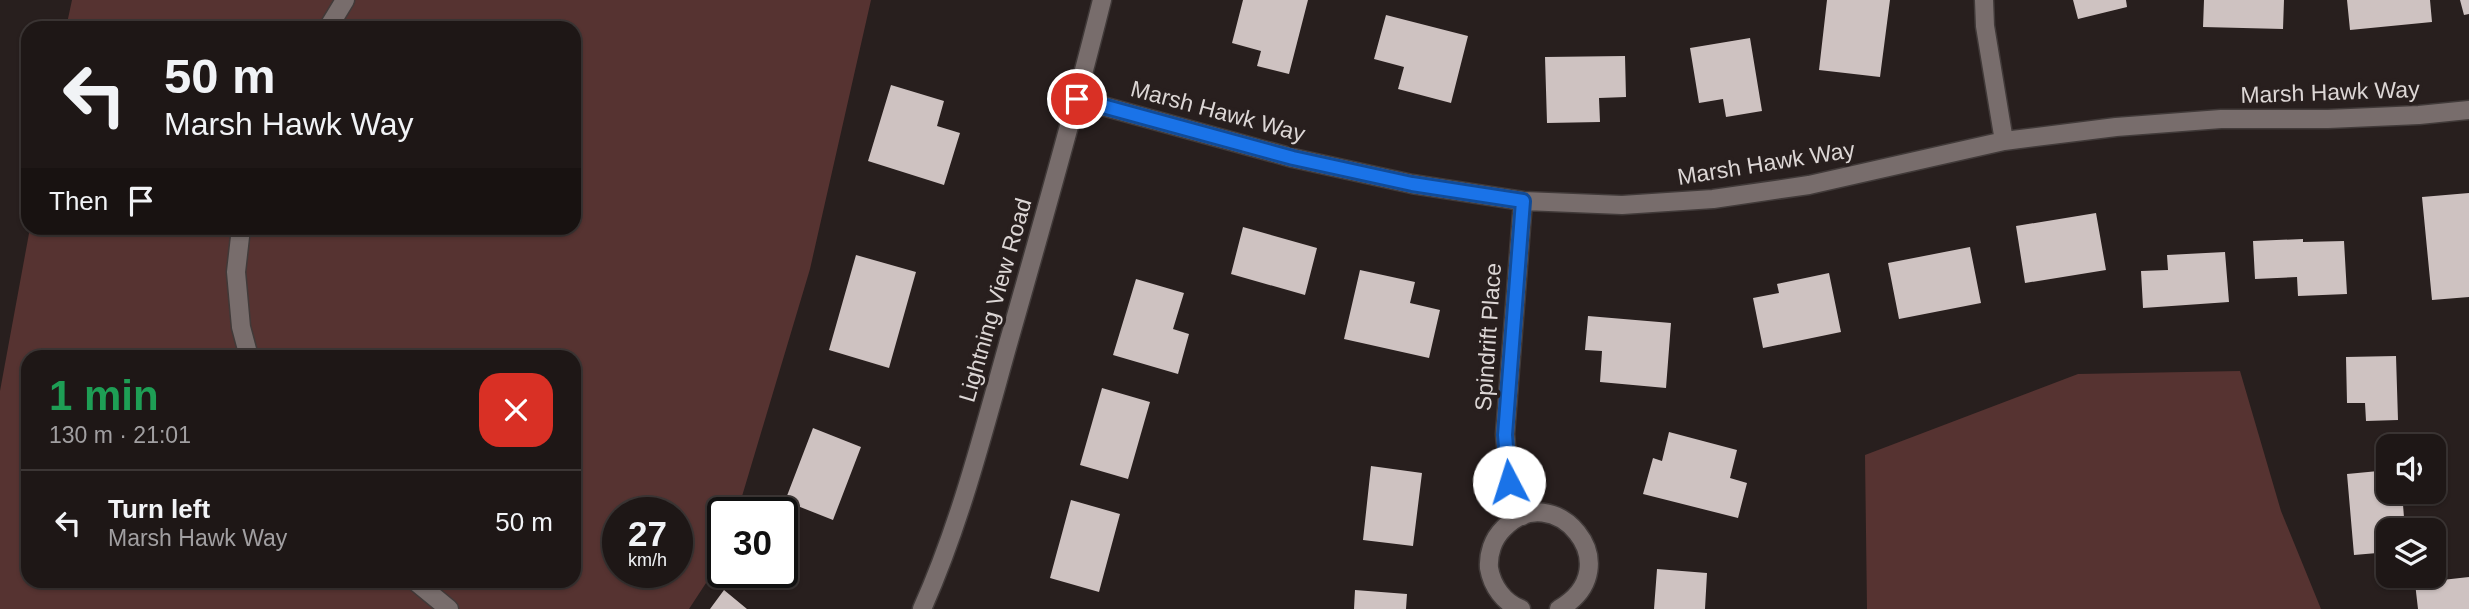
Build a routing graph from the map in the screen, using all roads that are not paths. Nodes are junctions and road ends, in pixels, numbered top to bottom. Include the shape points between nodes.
1 (345, 0) edge
2 (1102, 0) edge
3 (1984, 0) edge
4 (332, 21) edge
5 (1077, 99) junction
6 (2469, 110) edge
7 (2004, 141) junction
8 (1523, 201) junction
9 (241, 235) edge
10 (247, 350) edge
11 (1522, 516) junction
12 (424, 588) edge
13 (449, 609) edge
14 (922, 609) edge
15 (1521, 609) edge
16 (1559, 609) edge

1 - 4 street
2 - 5 street, Lightning View Road
3 - 7 street
5 - 8 street, Marsh Hawk Way via 1293,158 1412,184
5 - 14 street, Lightning View Road via 972,472
6 - 7 street, Marsh Hawk Way via 2221,119
7 - 8 street, Marsh Hawk Way via 1809,185 1713,199 1622,205
8 - 11 street, Spindrift Place via 1505,435 1509,482
9 - 10 street via 236,272
11 - 15 street via 1497,536 1489,566 1501,595
11 - 16 street via 1539,512 1563,520 1582,536 1589,552 1584,585
12 - 13 street

